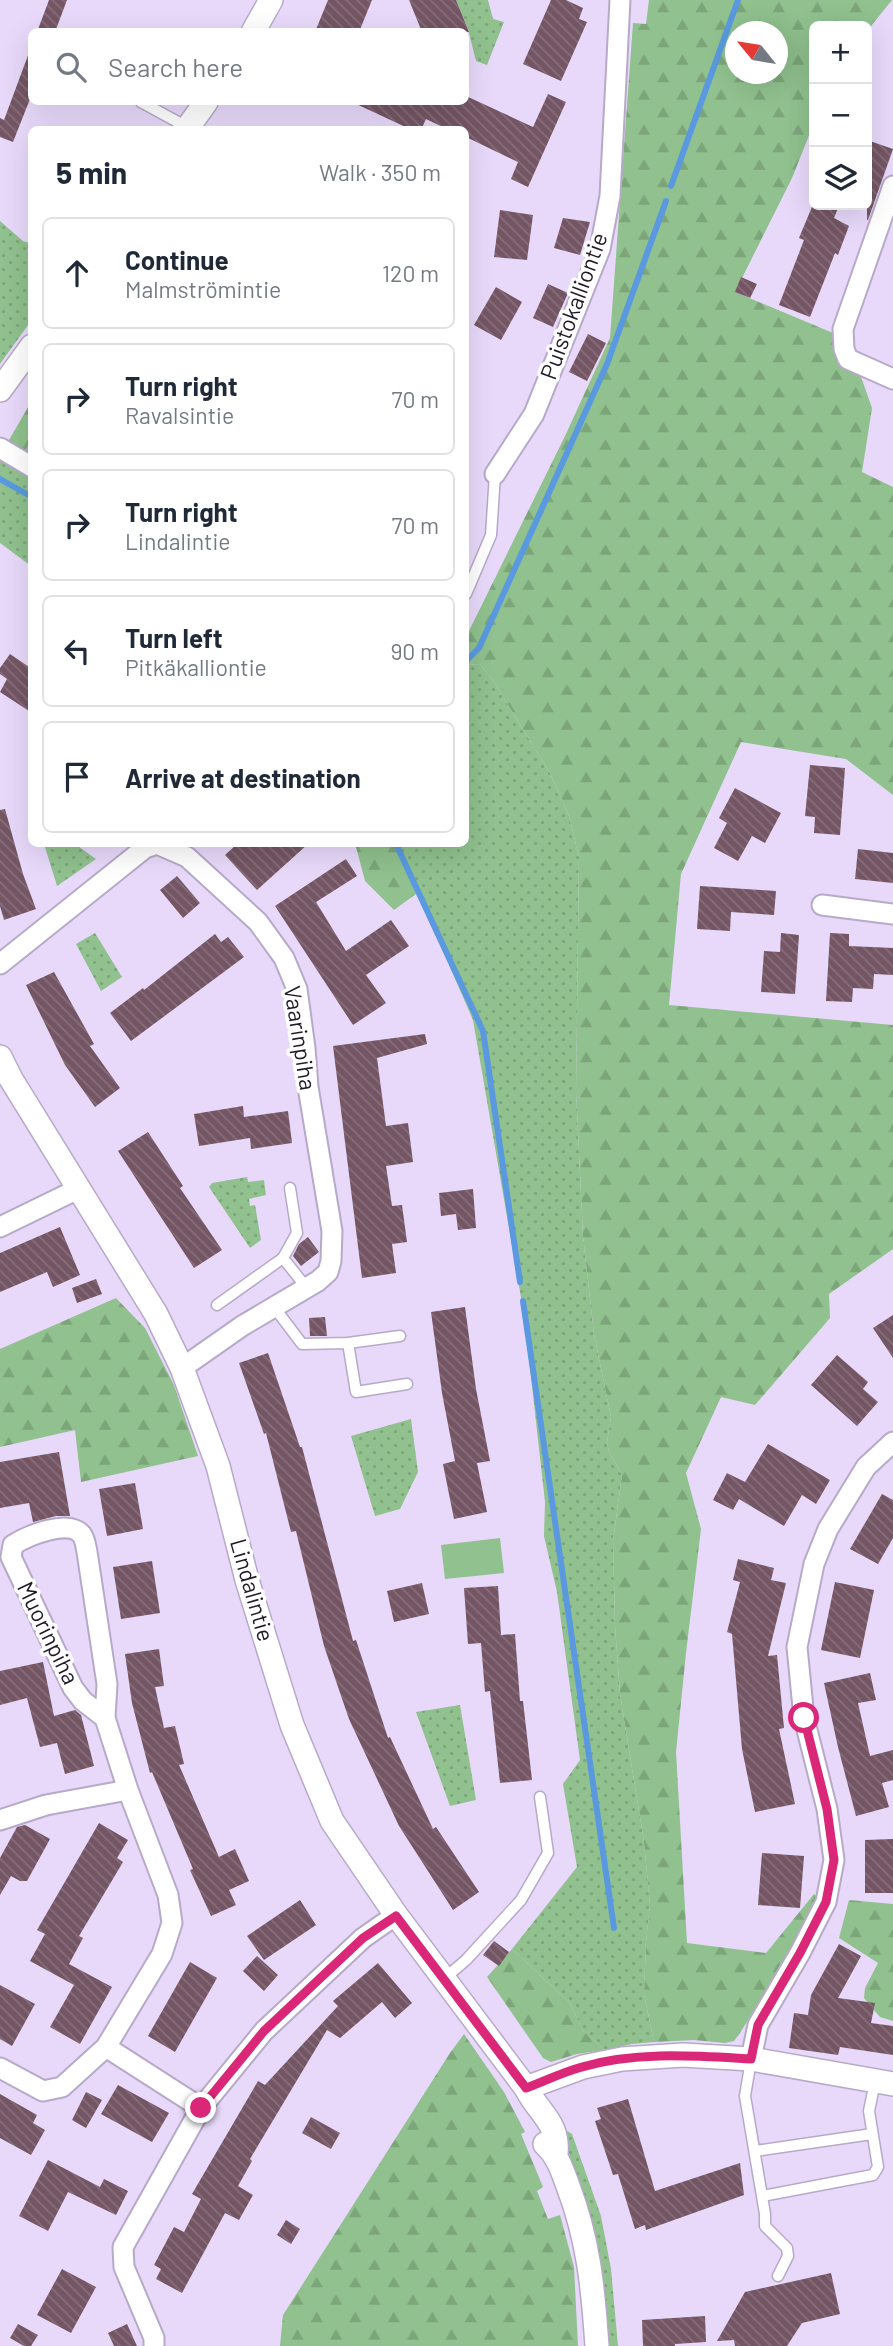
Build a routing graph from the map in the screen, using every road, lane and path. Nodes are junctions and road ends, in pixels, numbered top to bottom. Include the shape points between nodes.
1 (271, 0) edge
2 (620, 0) edge
3 (255, 28) edge
4 (146, 105) edge
5 (204, 105) edge
6 (183, 126) edge
7 (188, 126) edge
8 (893, 186) edge
9 (28, 352) edge
10 (893, 379) edge
11 (0, 390) edge
12 (0, 448) edge
13 (28, 465) edge
14 (495, 474) joint
15 (469, 587) edge
16 (148, 847) edge
17 (164, 847) edge
18 (822, 905) dead end
19 (893, 914) edge
20 (0, 964) edge
21 (0, 1057) edge
22 (290, 1188) dead end
23 (78, 1189) junction
24 (0, 1227) edge
25 (284, 1258) junction
26 (306, 1287) junction
27 (217, 1305) dead end
28 (274, 1307) junction
29 (400, 1336) dead end
30 (348, 1343) junction
31 (182, 1368) junction
32 (407, 1384) dead end
33 (893, 1442) edge
34 (105, 1718) junction
35 (128, 1790) junction
36 (540, 1797) dead end
37 (0, 1820) edge
38 (396, 1916) junction
39 (444, 1978) junction
40 (106, 2047) junction
41 (751, 2059) junction
42 (0, 2068) edge
43 (884, 2083) edge
44 (530, 2097) junction
45 (201, 2108) junction
46 (872, 2134) junction
47 (755, 2151) junction
48 (762, 2196) junction
49 (778, 2276) dead end
50 (154, 2346) edge
51 (597, 2346) edge

1 - 3 street
2 - 14 street, Puistokalliontie via 610,196 600,249 534,414
4 - 6 lane
5 - 7 street
8 - 10 street via 843,329 848,359
9 - 11 street
12 - 13 street
14 - 15 lane via 491,534
16 - 20 street, Vaarinpiha
17 - 26 street, Vaarinpiha via 187,857 258,922 284,958 297,989 307,1087 332,1231 328,1272
18 - 19 street
21 - 23 street, Lindalintie
22 - 25 lane via 297,1233
23 - 24 street
23 - 31 street, Lindalintie via 156,1314
25 - 26 lane
25 - 27 lane
26 - 28 street, Vaarinpiha
28 - 30 lane via 302,1344
28 - 31 street, Vaarinpiha
29 - 30 lane
30 - 32 lane via 356,1392
31 - 38 street, Lindalintie via 218,1466 247,1580 292,1724 332,1821
33 - 41 street via 866,1467 828,1529 814,1564 797,1647 804,1718 827,1809 834,1860 826,1902 758,2025
34 - 34 street, Muorinpiha via 107,1684 85,1544 72,1528 44,1530 13,1545 11,1557 73,1688
34 - 35 street, Muorinpiha
35 - 37 street via 46,1805
35 - 40 street, Muorinpiha via 169,1895 172,1923 162,1954
36 - 39 lane via 548,1853 521,1900
38 - 39 street, Lindalintie
38 - 45 street via 363,1938 264,2031
39 - 44 street, Lindalintie
40 - 42 street, Muorinpiha via 62,2087 43,2091
40 - 45 street
41 - 43 street
41 - 44 street via 683,2055 622,2059 583,2067
41 - 47 lane via 745,2096
43 - 46 lane via 869,2111
44 - 51 street, Lindalintie via 552,2126 556,2154 584,2233
45 - 50 street via 123,2247 124,2267
46 - 47 lane
46 - 48 lane via 878,2167 873,2175
47 - 48 lane
48 - 49 lane via 765,2225 788,2248

